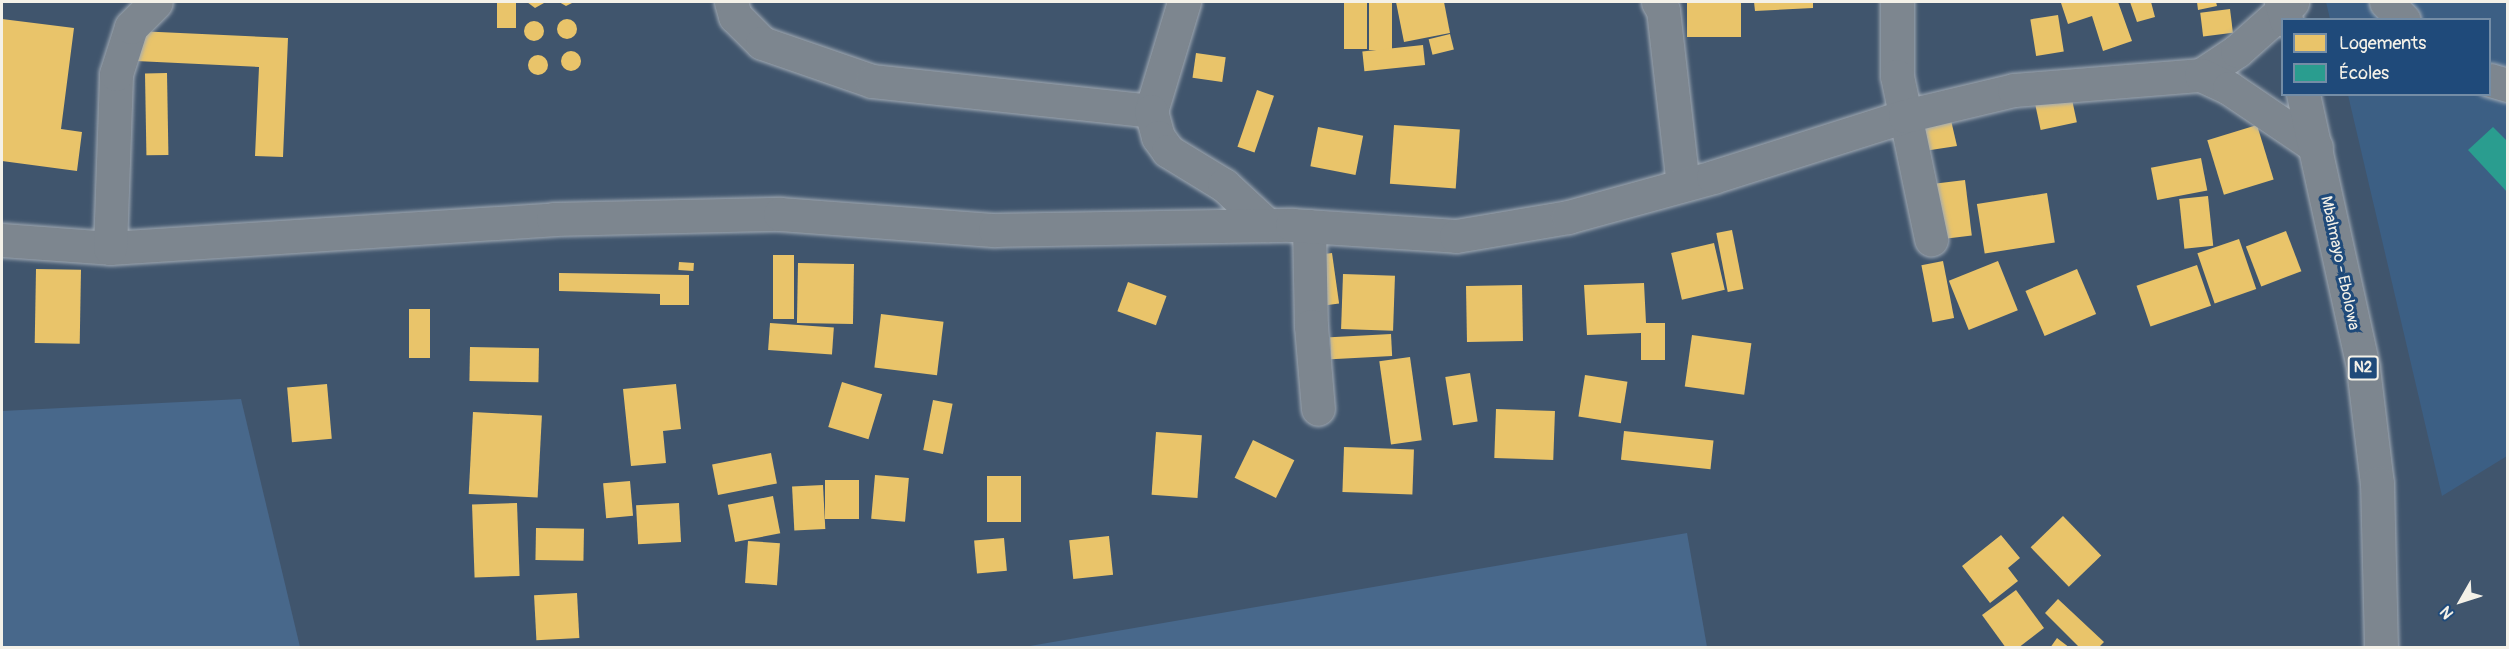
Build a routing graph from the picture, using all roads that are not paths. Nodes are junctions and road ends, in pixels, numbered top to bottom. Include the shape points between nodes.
1 (156, 2) edge
2 (731, 2) edge
3 (1184, 2) edge
4 (1658, 2) edge
5 (1897, 2) edge
6 (2386, 2) edge
7 (2286, 8) edge
8 (2402, 18) edge
9 (2201, 75) junction
10 (2491, 80) edge
11 (2508, 85) edge
12 (2303, 96) edge
13 (1151, 111) junction
14 (1905, 116) junction
15 (2316, 147) junction
16 (1683, 185) junction
17 (1267, 225) junction
18 (1309, 226) junction
19 (1930, 239) dead end
20 (2, 240) edge
21 (110, 248) junction
22 (1318, 410) dead end
23 (2381, 648) edge

1 - 21 main road via 131,27 116,74
2 - 13 main road via 735,16 762,43 872,81
3 - 13 main road
4 - 16 main road via 1663,10
5 - 14 main road via 1898,76
6 - 8 main road
7 - 9 main road
9 - 14 main road via 2014,90
9 - 15 main road via 2229,88
10 - 11 main road
12 - 15 main road, Mbalmayo - Ebolowa / N2
13 - 17 main road via 1158,137 1168,151 1224,185
14 - 16 main road
14 - 19 main road
15 - 23 main road, Mbalmayo - Ebolowa / N2 via 2363,368 2376,483
16 - 18 main road via 1568,217 1456,236
17 - 18 main road
17 - 21 main road via 995,230 780,214 553,219
18 - 22 main road
20 - 21 main road

